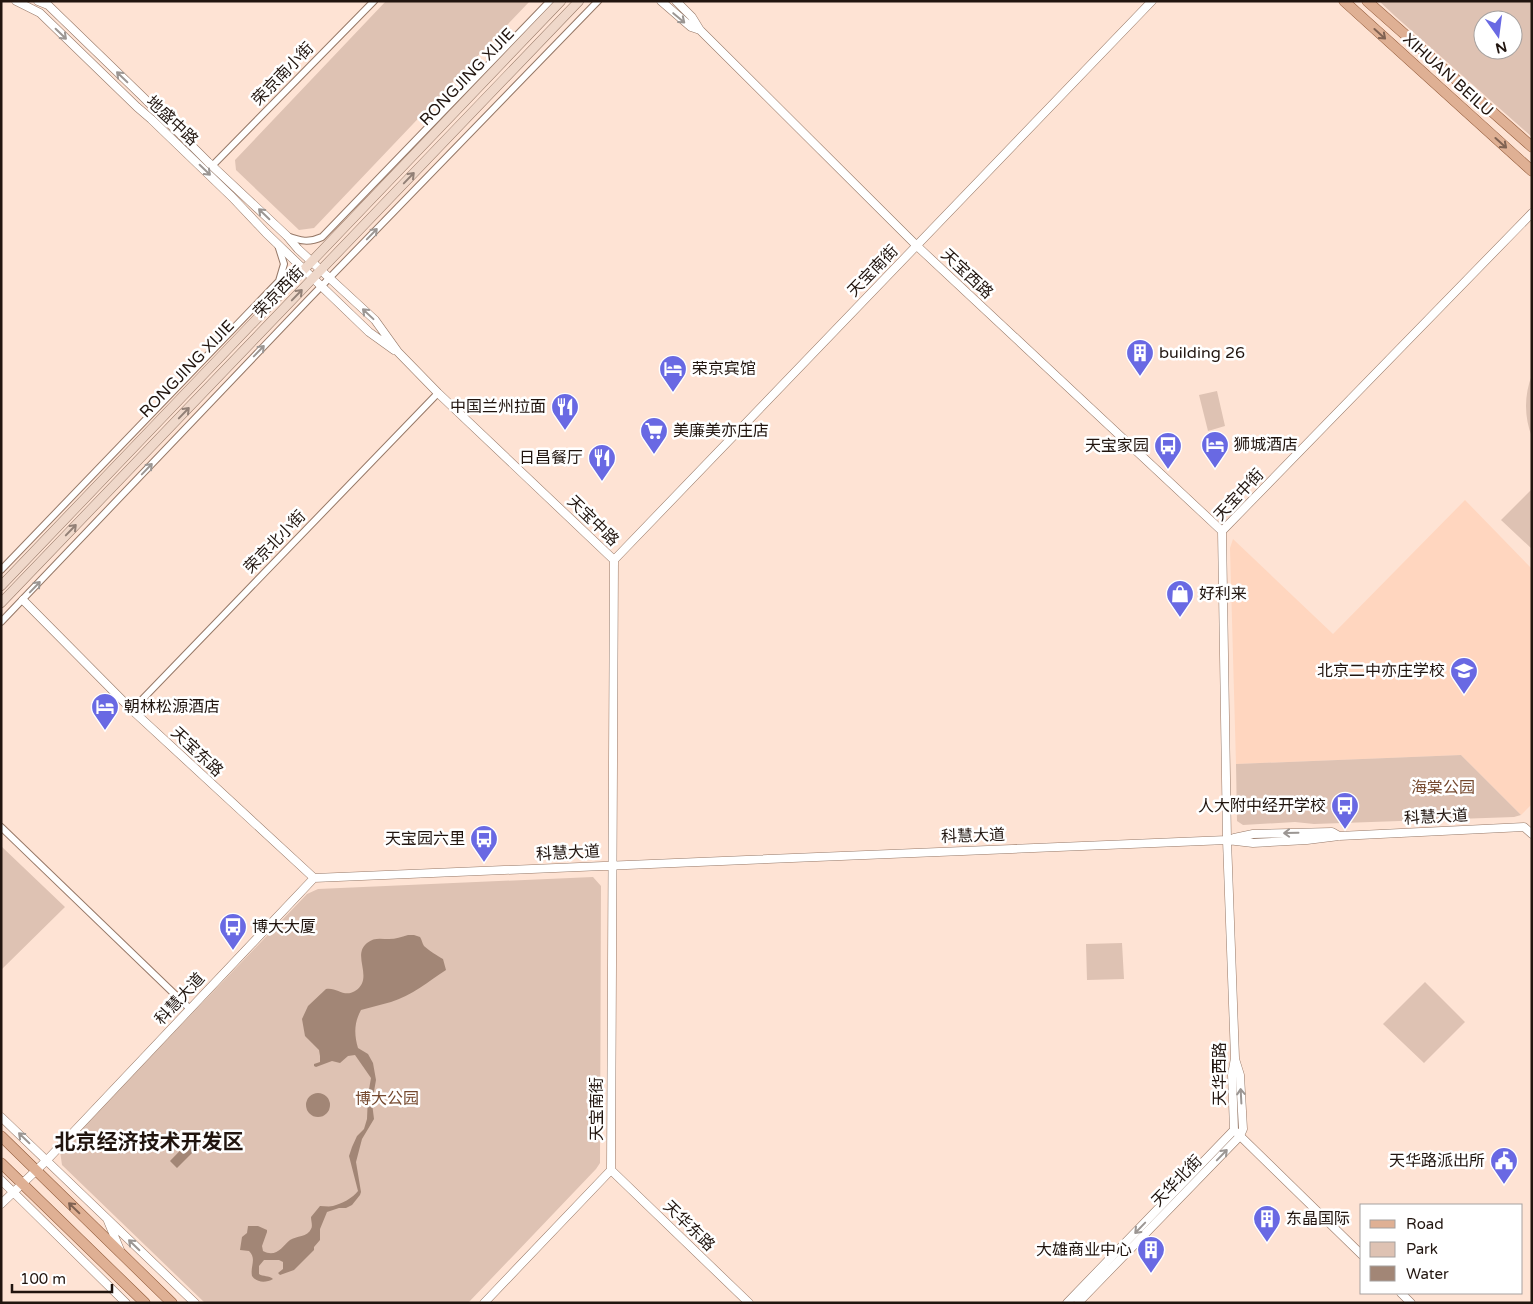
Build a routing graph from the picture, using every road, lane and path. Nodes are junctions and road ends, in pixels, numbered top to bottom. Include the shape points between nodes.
1 (38, 1) edge
2 (374, 1) edge
3 (550, 1) edge
4 (560, 1) edge
5 (579, 1) edge
6 (598, 1) edge
7 (661, 1) edge
8 (676, 1) edge
9 (1152, 1) edge
10 (1344, 1) edge
11 (1367, 1) edge
12 (21, 2) edge
13 (700, 30) junction
14 (1532, 147) edge
15 (212, 166) junction
16 (1532, 171) edge
17 (1532, 213) edge
18 (287, 236) junction
19 (278, 245) junction
20 (917, 246) junction
21 (311, 261) junction
22 (303, 269) junction
23 (321, 270) junction
24 (313, 278) junction
25 (330, 278) junction
26 (321, 286) junction
27 (398, 352) junction
28 (438, 393) junction
29 (1222, 531) junction
30 (614, 560) junction
31 (1, 570) edge
32 (1, 586) edge
33 (23, 600) junction
34 (1, 603) edge
35 (1, 622) edge
36 (132, 710) junction
37 (1532, 822) edge
38 (1, 826) edge
39 (1524, 827) junction
40 (1532, 834) edge
41 (1227, 840) junction
42 (612, 865) junction
43 (314, 878) junction
44 (190, 1009) junction
45 (1, 1116) edge
46 (1237, 1133) junction
47 (1, 1136) edge
48 (47, 1160) junction
49 (1, 1163) edge
50 (610, 1170) junction
51 (36, 1171) junction
52 (1, 1180) edge
53 (23, 1183) junction
54 (14, 1192) junction
55 (1, 1204) edge
56 (108, 1219) junction
57 (1360, 1253) edge
58 (122, 1254) junction
59 (1402, 1294) edge
60 (126, 1303) edge
61 (145, 1303) edge
62 (172, 1303) edge
63 (195, 1303) edge
64 (484, 1303) edge
65 (749, 1303) edge
66 (1067, 1303) edge
67 (1078, 1303) edge
68 (1411, 1303) edge

15 -> 1 street, 地盛中路 via 48,5
2 - 15 street, 荣京南小街
3 - 18 street via 322,237 311,242
4 - 21 main road, RONGJING XIJIE
23 -> 5 main road, 荣京西街
25 -> 6 street
7 -> 13 street, 天宝西路 via 691,27
8 - 13 street, 天宝西路
9 - 20 street, 天宝南街
10 -> 16 main road, XIHUAN BEILU
11 - 14 main road, XIHUAN BEILU
12 -> 19 street, 地盛中路 via 40,13
13 - 20 street, 天宝西路
18 -> 15 street, 地盛中路
17 - 29 street, 天宝中街
18 - 21 street, 地盛中路
19 - 22 street, 地盛中路
19 - 31 street via 284,264 279,281
20 - 29 street, 天宝西路
20 - 30 street, 天宝南街
21 - 22 main road, RONGJING XIJIE
21 - 23 street, 地盛中路
22 - 24 street, 地盛中路
22 - 32 main road, RONGJING XIJIE
23 - 24 main road, 荣京西街
23 - 25 street, 天宝中路
24 - 26 street, 天宝中路
34 -> 24 main road, 荣京西街
25 - 26 street
27 -> 25 street, 天宝中路 via 375,320
26 - 27 street, 天宝中路 via 369,332
33 -> 26 street
27 - 28 street, 天宝中路
28 - 30 street, 天宝中路
28 - 36 street, 荣京北小街
29 - 41 street, 天宝中街
30 - 42 street, 天宝中路
33 - 35 street
33 - 36 street, 天宝东路
36 - 43 street, 天宝东路
37 - 39 street
38 - 44 street
39 - 40 street
39 - 41 street, 科慧大道 via 1253,843
41 - 42 street, 科慧大道
41 - 46 street, 天华西路 via 1235,1058 1232,1075
42 - 43 street, 科慧大道
42 - 50 street, 天宝南街
43 - 44 street, 科慧大道
44 - 48 street, 科慧大道
48 -> 45 street
46 - 57 street
46 -> 66 street, 天华北街
67 -> 46 street, 天华北街
47 - 51 main road
48 - 51 street, 科慧大道
48 - 56 street
49 - 53 main road
50 - 64 street
50 - 65 street, 天华东路
51 - 53 street, 科慧大道
58 -> 51 main road
52 - 54 street
53 - 54 street, 科慧大道
53 - 61 main road
54 - 55 street, 科慧大道
54 - 60 street
56 - 58 street
63 -> 56 street
58 - 62 main road
59 - 68 street

